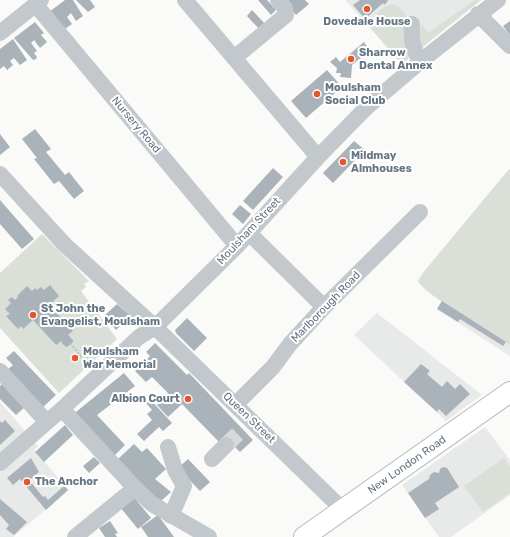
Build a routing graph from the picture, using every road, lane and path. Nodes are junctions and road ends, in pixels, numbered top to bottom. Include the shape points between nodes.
1 (185, 0) edge
2 (278, 0) edge
3 (38, 2) edge
4 (489, 5) edge
5 (412, 24) dead end
6 (0, 33) edge
7 (510, 46) edge
8 (234, 58) junction
9 (421, 61) junction
10 (318, 157) junction
11 (0, 174) edge
12 (420, 212) dead end
13 (249, 233) junction
14 (237, 246) junction
15 (324, 307) junction
16 (155, 327) junction
17 (70, 343) dead end
18 (0, 371) edge
19 (99, 375) junction
20 (510, 392) edge
21 (235, 405) junction
22 (62, 408) junction
23 (47, 422) junction
24 (226, 445) tunnel mouth
25 (168, 447) dead end
26 (212, 458) dead end
27 (0, 463) edge
28 (135, 488) junction
29 (341, 511) junction
30 (171, 516) junction
31 (196, 534) edge
32 (76, 537) edge
33 (304, 537) edge

1 - 8 street
2 - 8 street via 285,8 286,15
3 - 6 street
3 - 14 street, Nursery Road
4 - 7 street
4 - 9 street, Moulsham Street
5 - 9 street via 413,45
8 - 10 street
9 - 10 street, Moulsham Street via 366,108
10 - 13 street, Moulsham Street
11 - 16 street, Queen Street via 65,245
12 - 15 street, Marlborough Road
13 - 14 street, Moulsham Street
13 - 15 street
14 - 16 street, Moulsham Street
15 - 21 street, Marlborough Road
16 - 19 street, Moulsham Street via 139,337
16 - 21 street, Queen Street
17 - 19 path
18 - 23 street
19 - 22 street, Moulsham Street
20 - 29 main road, New London Road
21 - 29 street, Queen Street via 247,425 336,503
22 - 23 street, Moulsham Street
22 - 28 street
23 - 27 street, Moulsham Street
24 - 26 street
25 - 30 street via 175,470 184,486
28 - 30 street via 152,504
28 - 32 street
29 - 33 main road, New London Road
30 - 31 street

